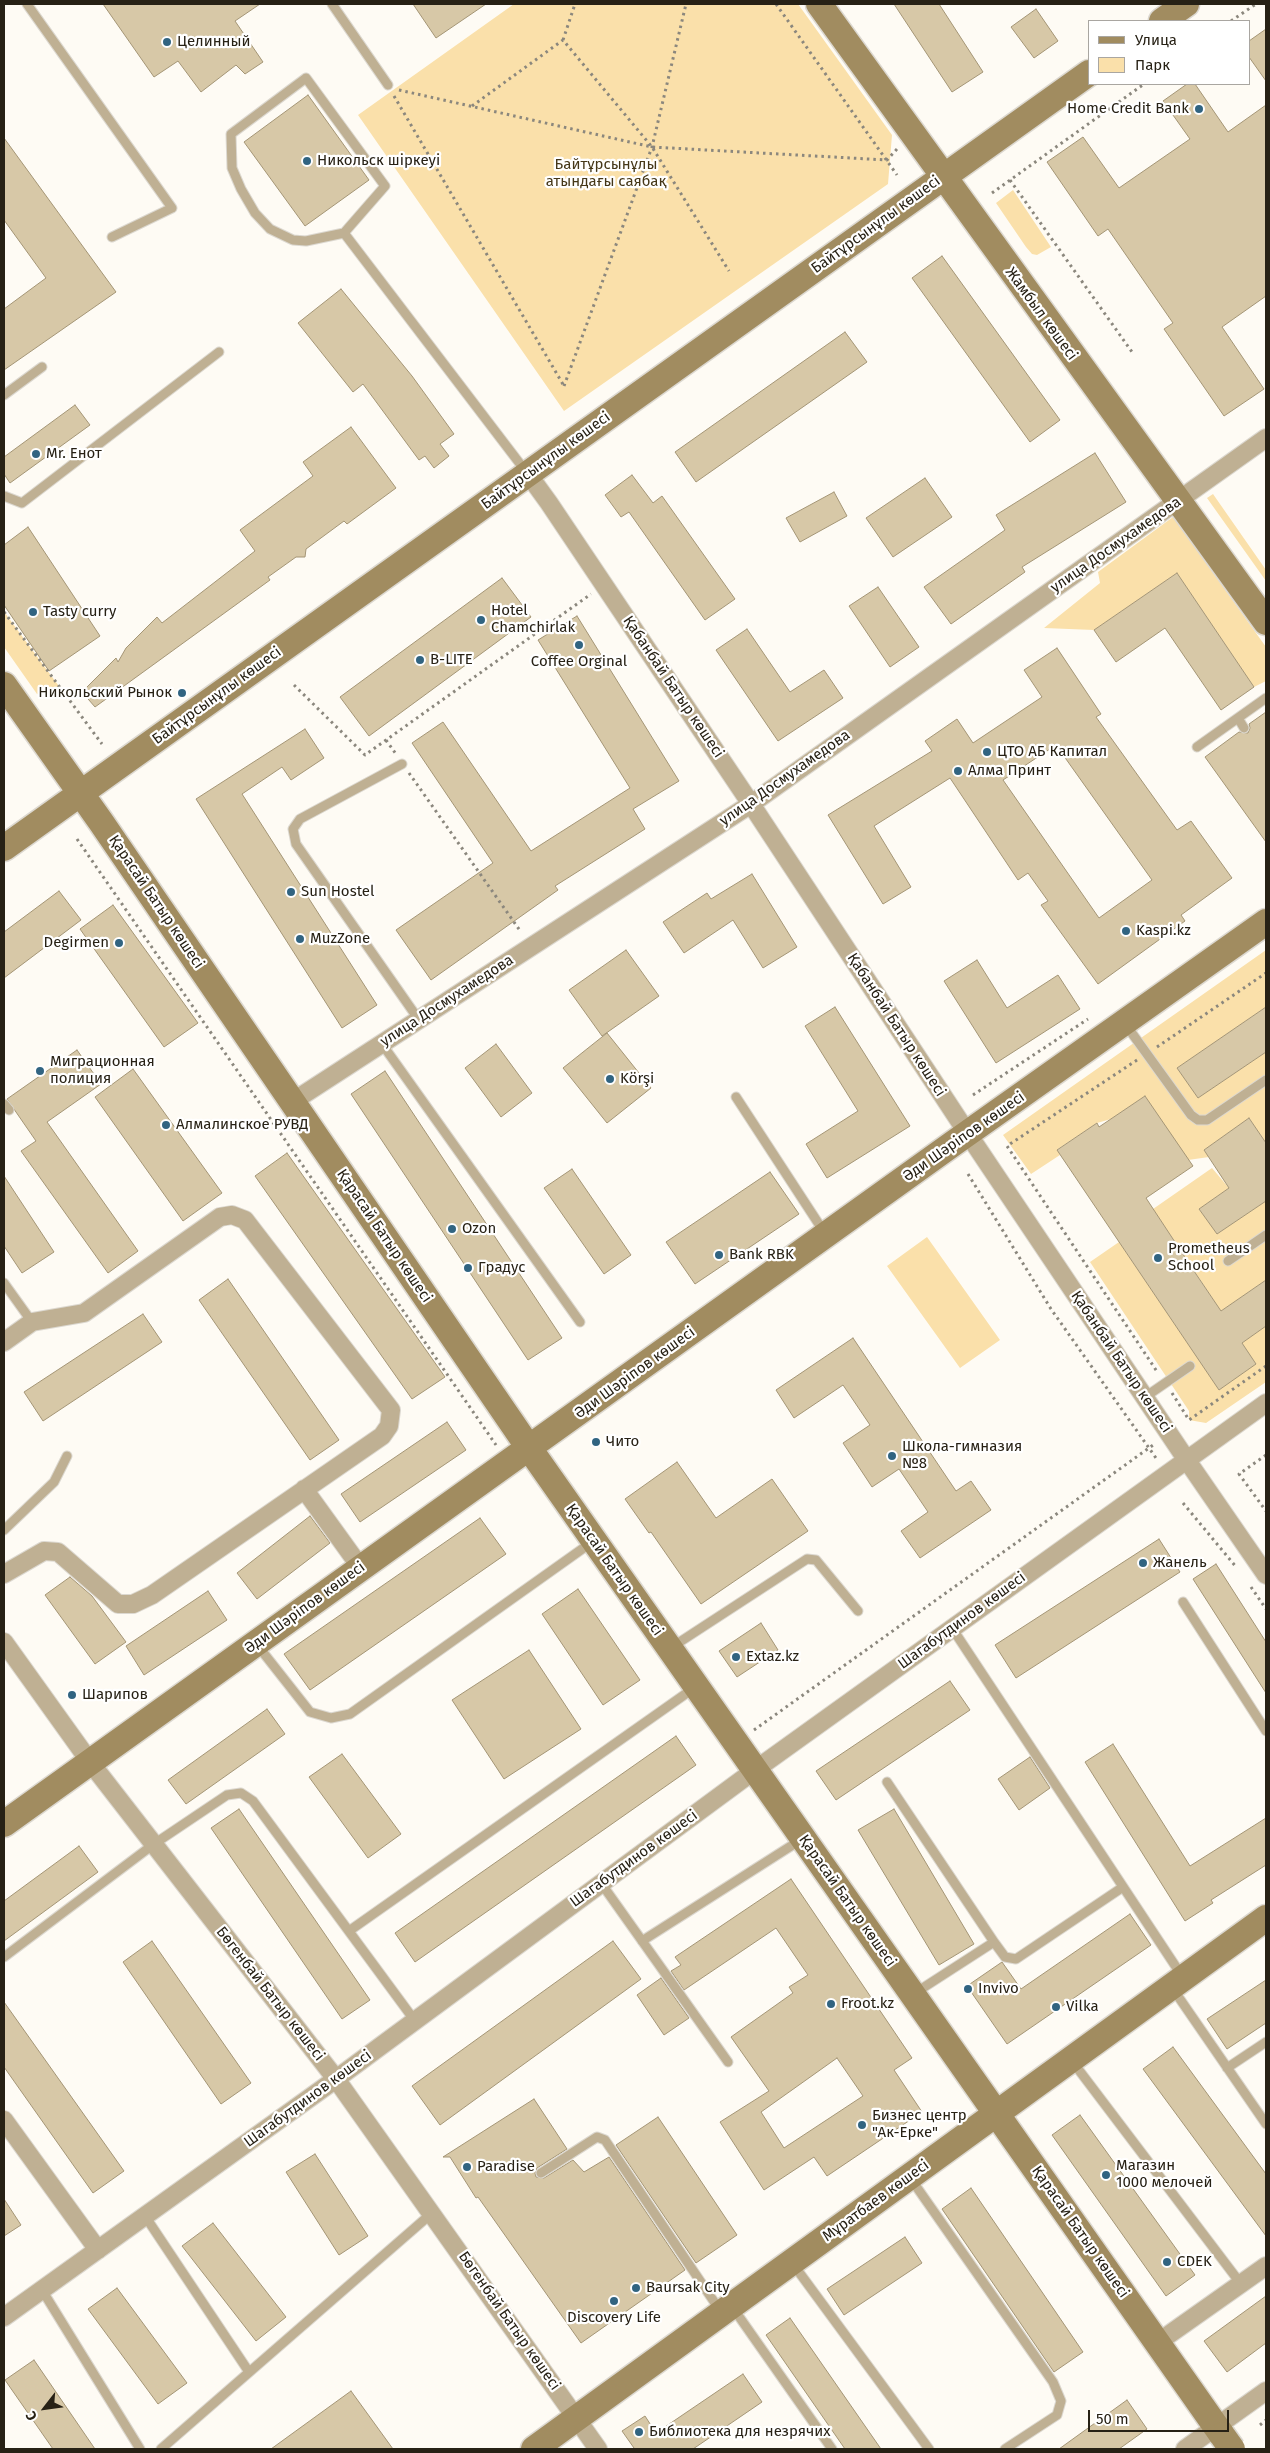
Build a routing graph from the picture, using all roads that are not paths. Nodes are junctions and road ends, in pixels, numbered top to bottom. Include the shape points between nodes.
1 (27, 4) edge
2 (332, 4) edge
3 (818, 4) edge
4 (1186, 4) edge
5 (1163, 20) edge
6 (1088, 74) edge
7 (388, 85) road end
8 (942, 177) junction
9 (344, 233) junction
10 (112, 237) dead end
11 (219, 352) dead end
12 (42, 367) dead end
13 (4, 396) edge
14 (1266, 438) edge
15 (528, 474) junction
16 (4, 496) edge
17 (1178, 501) junction
18 (1266, 622) edge
19 (4, 685) edge
20 (1266, 698) edge
21 (1238, 718) junction
22 (1244, 728) dead end
23 (1197, 747) dead end
24 (402, 764) road end
25 (81, 793) junction
26 (751, 804) junction
27 (4, 848) edge
28 (1266, 922) edge
29 (419, 1020) junction
30 (1125, 1023) junction
31 (382, 1044) junction
32 (1266, 1080) edge
33 (736, 1096) dead end
34 (292, 1102) junction
35 (968, 1134) junction
36 (826, 1235) junction
37 (1266, 1235) edge
38 (1228, 1261) dead end
39 (4, 1283) edge
40 (32, 1322) junction
41 (580, 1322) dead end
42 (4, 1342) edge
43 (1190, 1366) dead end
44 (1144, 1397) junction
45 (1266, 1403) edge
46 (529, 1448) junction
47 (67, 1456) dead end
48 (1186, 1459) junction
49 (304, 1489) junction
50 (4, 1530) edge
51 (594, 1541) junction
52 (361, 1568) junction
53 (4, 1574) edge
54 (1266, 1575) edge
55 (1183, 1602) dead end
56 (858, 1611) dead end
57 (952, 1628) junction
58 (256, 1643) junction
59 (670, 1649) junction
60 (6, 1651) edge
61 (696, 1686) junction
62 (1266, 1731) edge
63 (90, 1762) junction
64 (755, 1770) junction
65 (887, 1782) dead end
66 (4, 1824) edge
67 (803, 1838) junction
68 (154, 1844) junction
69 (601, 1884) junction
70 (1123, 1887) junction
71 (1266, 1918) edge
72 (349, 1931) junction
73 (642, 1942) junction
74 (994, 1942) junction
75 (4, 1957) edge
76 (1177, 1982) junction
77 (913, 1995) junction
78 (415, 2021) junction
79 (1266, 2042) edge
80 (1071, 2059) junction
81 (728, 2062) dead end
82 (1228, 2068) junction
83 (336, 2079) junction
84 (996, 2113) junction
85 (4, 2120) edge
86 (1266, 2124) edge
87 (541, 2173) dead end
88 (909, 2177) junction
89 (432, 2213) junction
90 (145, 2216) junction
91 (98, 2250) junction
92 (792, 2262) junction
93 (1266, 2266) edge
94 (1241, 2284) junction
95 (42, 2290) junction
96 (727, 2310) junction
97 (4, 2317) edge
98 (1157, 2343) junction
99 (249, 2372) junction
100 (1266, 2391) edge
101 (578, 2418) junction
102 (1223, 2437) edge
103 (140, 2449) edge
104 (162, 2449) edge
105 (534, 2449) edge
106 (598, 2449) edge
107 (832, 2449) edge
108 (929, 2449) edge
109 (1005, 2449) edge
110 (1186, 2449) edge

1 - 10 lane via 172,208
2 - 7 lane
3 - 8 street, Жамбыл көшесі
4 - 5 street
6 - 8 street, Байтұрсынұлы көшесі
8 - 15 street, Байтұрсынұлы көшесі
8 - 17 street, Жамбыл көшесі
9 - 9 lane via 385,186 306,78 231,134 232,168 255,213 270,229 293,240 306,241
9 - 15 lane
11 - 16 lane via 22,503
12 - 13 lane
14 - 17 street, улица Досмухамедова
15 - 25 street, Байтұрсынұлы көшесі
15 - 26 street, Қабанбай Батыр көшесі
17 - 18 street, Жамбыл көшесі
17 - 26 street, улица Досмухамедова
19 - 25 street, Қарасай Батыр көшесі
20 - 21 lane
21 - 22 lane
21 - 23 lane
24 - 29 lane via 300,819 293,829 296,844
25 - 27 street, Байтұрсынұлы көшесі
25 - 34 street, Қарасай Батыр көшесі
26 - 29 street, улица Досмухамедова
26 - 35 street, Қабанбай Батыр көшесі
28 - 30 street, Әди Шәріпов көшесі
29 - 31 street, улица Досмухамедова
30 - 32 lane via 1191,1115 1198,1120 1207,1120
30 - 35 street, Әди Шәріпов көшесі
31 - 34 street, улица Досмухамедова
31 - 41 lane
33 - 36 lane
34 - 46 street, Қарасай Батыр көшесі
35 - 36 street, Әди Шәріпов көшесі
35 - 44 street, Қабанбай Батыр көшесі
36 - 46 street, Әди Шәріпов көшесі
37 - 38 lane
39 - 40 lane
40 - 42 street
40 - 49 street via 84,1313 220,1217 232,1215 245,1220 391,1410 389,1426 382,1436
43 - 44 lane
44 - 48 street, Қабанбай Батыр көшесі
45 - 48 street, Шагабутдинов көшесі
46 - 51 street, Қарасай Батыр көшесі
46 - 52 street, Әди Шәріпов көшесі
47 - 50 lane via 54,1482
48 - 54 street, Қабанбай Батыр көшесі
48 - 57 street, Шагабутдинов көшесі
49 - 52 street
49 - 53 street via 152,1595 133,1604 118,1604 58,1552 44,1551
51 - 58 lane via 350,1714 331,1718 310,1712
51 - 59 street, Қарасай Батыр көшесі
52 - 58 street, Әди Шәріпов көшесі
55 - 62 lane
56 - 59 lane via 816,1560 807,1560
57 - 64 street, Шагабутдинов көшесі
57 - 70 lane
58 - 63 street, Әди Шәріпов көшесі
59 - 61 street, Қарасай Батыр көшесі
60 - 63 street, Бөгенбай Батыр көшесі
61 - 64 street, Қарасай Батыр көшесі
61 - 72 lane
63 - 66 street, Әди Шәріпов көшесі
63 - 68 street, Бөгенбай Батыр көшесі
64 - 67 street, Қарасай Батыр көшесі
64 - 69 street, Шагабутдинов көшесі
65 - 74 lane
67 - 73 lane
67 - 77 street, Қарасай Батыр көшесі
68 - 72 lane via 227,1794 240,1793 253,1801
68 - 75 lane
68 - 83 street, Бөгенбай Батыр көшесі
69 - 73 lane
69 - 78 street, Шагабутдинов көшесі
70 - 74 lane via 1016,1959 1005,1957
70 - 76 lane
71 - 76 street, Мұратбаев көшесі
72 - 78 lane
73 - 81 lane
74 - 77 lane
76 - 80 street, Мұратбаев көшесі
76 - 82 lane
77 - 84 street, Қарасай Батыр көшесі
78 - 83 street, Шагабутдинов көшесі
79 - 82 lane
80 - 84 street, Мұратбаев көшесі
80 - 94 lane
82 - 86 lane
83 - 89 street, Бөгенбай Батыр көшесі
83 - 90 street, Шагабутдинов көшесі
84 - 88 street, Мұратбаев көшесі
84 - 98 street, Қарасай Батыр көшесі
85 - 91 street
87 - 96 lane via 597,2137 605,2140
88 - 92 street, Мұратбаев көшесі
88 - 109 lane via 1053,2382 1060,2401 1057,2415
89 - 99 lane
89 - 101 street, Бөгенбай Батыр көшесі
90 - 91 street, Шагабутдинов көшесі
90 - 99 lane
91 - 95 street, Шагабутдинов көшесі
92 - 96 street, Мұратбаев көшесі
92 - 108 lane
93 - 94 street
94 - 98 street
95 - 97 street, Шагабутдинов көшесі
95 - 103 lane
96 - 101 street, Мұратбаев көшесі
96 - 107 lane
98 - 102 street, Қарасай Батыр көшесі
99 - 104 lane
100 - 102 street
101 - 105 street, Мұратбаев көшесі
101 - 106 street, Бөгенбай Батыр көшесі
102 - 110 street

